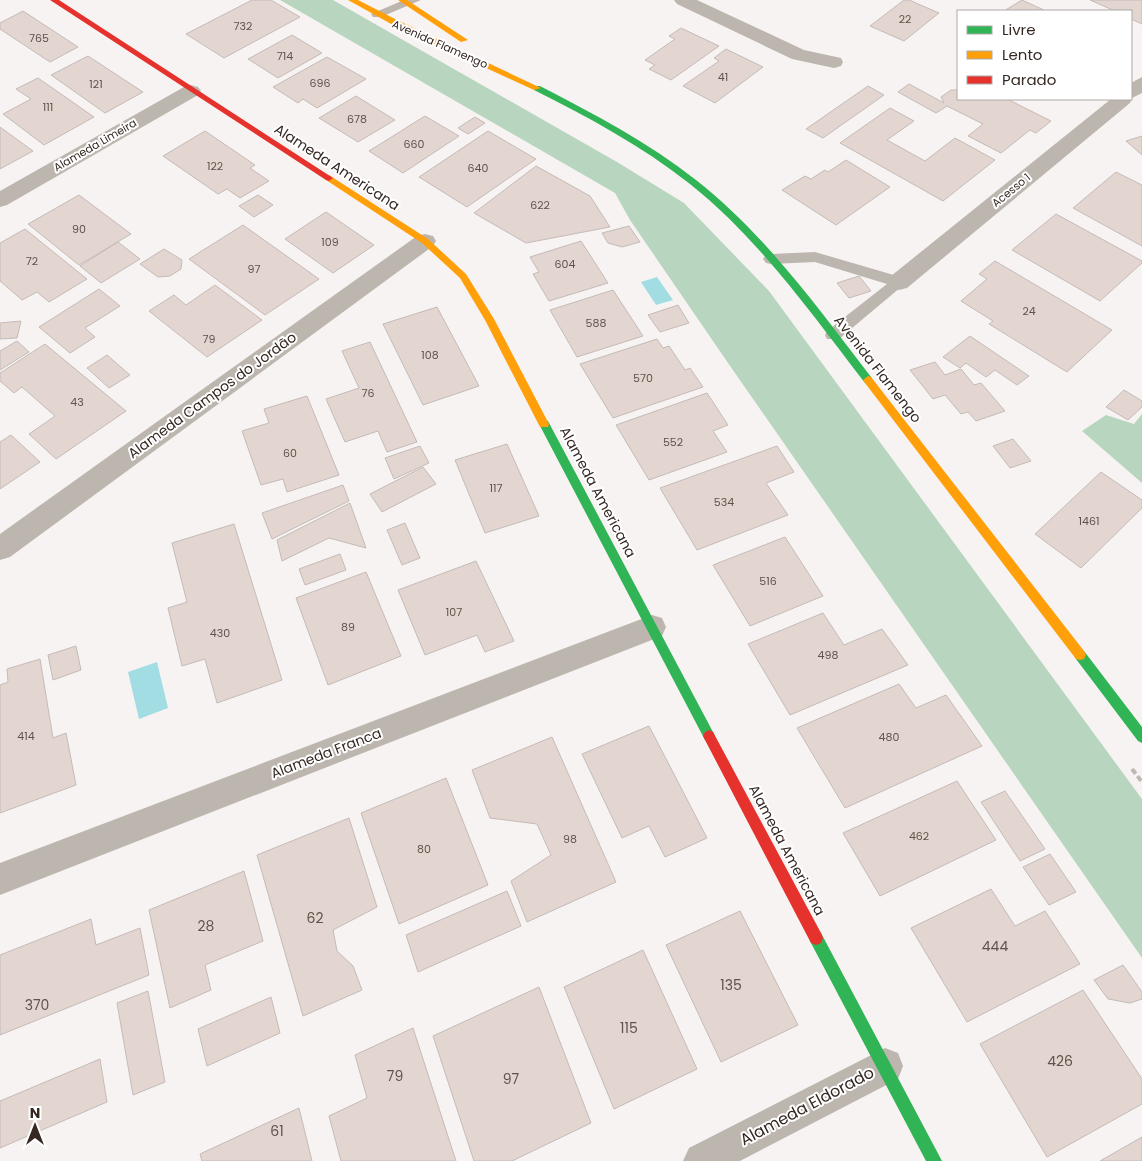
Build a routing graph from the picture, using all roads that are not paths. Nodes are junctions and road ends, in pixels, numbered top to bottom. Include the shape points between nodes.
1 (54, 0) edge
2 (683, 0) edge
3 (357, 1) edge
4 (408, 1) edge
5 (377, 14) junction
6 (834, 62) dead end
7 (1142, 83) edge
8 (530, 84) junction
9 (191, 91) junction
10 (1132, 91) edge
11 (1122, 100) edge
12 (0, 200) edge
13 (424, 242) junction
14 (771, 258) junction
15 (899, 282) junction
16 (833, 335) junction
17 (0, 549) edge
18 (652, 627) junction
19 (1142, 737) edge
20 (0, 879) edge
21 (885, 1066) junction
22 (702, 1161) edge
23 (934, 1161) edge

1 - 9 street, Alameda Americana
2 - 6 street via 798,55
3 - 5 street, Avenida Flamengo
4 - 5 lane
4 - 8 street, Avenida Flamengo
5 - 8 street, Avenida Flamengo
7 - 10 street
8 - 14 street, Avenida Flamengo via 679,172 729,213
9 - 12 street, Alameda Limeira
9 - 13 street, Alameda Americana
11 - 15 street, Acesso 1
13 - 17 street, Alameda Campos do Jordão
13 - 18 street, Alameda Americana via 464,276
14 - 15 lane via 815,257
14 - 16 street, Avenida Flamengo
15 - 16 lane
16 - 19 street, Avenida Flamengo
18 - 20 street, Alameda Franca
18 - 21 street, Alameda Americana
21 - 22 street, Alameda Eldorado
21 - 23 street, Alameda Americana

